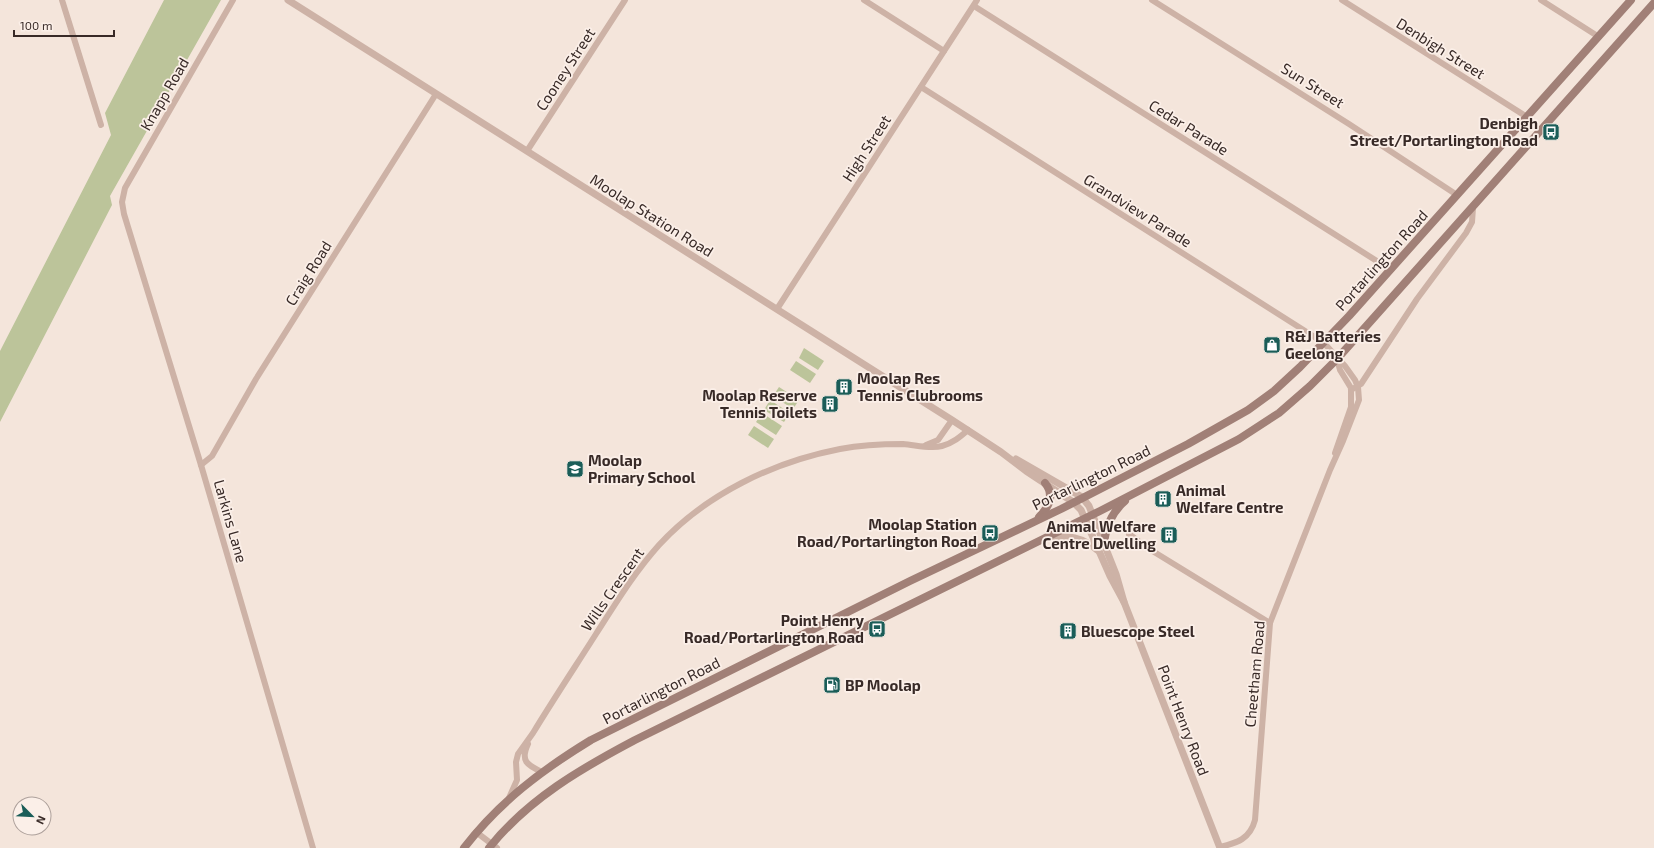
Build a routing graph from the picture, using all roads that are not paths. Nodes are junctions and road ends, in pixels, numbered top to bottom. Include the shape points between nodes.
1 (62, 0) edge
2 (232, 0) edge
3 (288, 0) edge
4 (625, 0) edge
5 (864, 0) edge
6 (977, 0) edge
7 (1152, 0) edge
8 (1342, 0) edge
9 (1541, 0) edge
10 (1631, 0) edge
11 (1654, 4) edge
12 (974, 6) junction
13 (1599, 37) junction
14 (944, 51) junction
15 (921, 87) junction
16 (436, 94) junction
17 (1527, 117) junction
18 (101, 125) dead end
19 (527, 151) junction
20 (1457, 195) junction
21 (122, 202) joint
22 (1473, 208) junction
23 (1390, 270) junction
24 (777, 310) junction
25 (1324, 343) junction
26 (1337, 359) junction
27 (1358, 387) junction
28 (1352, 390) junction
29 (952, 420) junction
30 (968, 430) junction
31 (924, 446) junction
32 (1002, 452) junction
33 (201, 465) junction
34 (1330, 470) junction
35 (1044, 483) junction
36 (1133, 494) junction
37 (1082, 497) junction
38 (1073, 502) junction
39 (1093, 515) junction
40 (1037, 519) junction
41 (1085, 519) junction
42 (1129, 534) dead end
43 (1048, 537) junction
44 (1104, 542) junction
45 (1100, 553) junction
46 (1124, 602) junction
47 (1270, 623) junction
48 (533, 733) junction
49 (542, 772) junction
50 (509, 798) junction
51 (476, 832) junction
52 (493, 847) edge
53 (313, 848) edge
54 (464, 848) edge
55 (1220, 848) edge

1 - 18 street
2 - 21 street, Knapp Road via 125,188
3 - 16 street, Moolap Station Road
4 - 19 street, Cooney Street
5 - 14 street
6 - 12 street, High Street
7 - 20 street, Sun Street
8 - 17 street, Denbigh Street
9 - 13 street
10 - 13 main road, Portarlington Road
11 - 22 main road
12 - 14 street, High Street
12 - 23 street, Cedar Parade
13 - 17 main road, Portarlington Road
14 - 15 street, High Street
15 - 24 street, High Street
15 - 25 street, Grandview Parade
16 - 19 street, Moolap Station Road
16 - 33 street, Craig Road via 256,379 212,456
17 - 20 main road, Portarlington Road
19 - 24 street, Moolap Station Road
20 - 23 main road, Portarlington Road
21 - 33 street, Larkins Lane
22 - 26 main road
22 - 27 street via 1472,222 1466,233 1417,299
23 - 25 main road, Portarlington Road
24 - 29 street, Moolap Station Road
25 - 26 street, Grandview Parade
25 - 37 main road, Portarlington Road via 1274,391 1228,423
26 - 27 street via 1345,366
26 - 28 street via 1340,370
26 - 36 main road via 1279,413 1239,439
27 - 28 street
27 - 34 street, Cheetham Road via 1359,400
28 - 34 street, Cheetham Road via 1351,406
29 - 30 street, Moolap Station Road
29 - 31 street via 938,440
30 - 31 street, Wills Crescent via 955,441 943,446
30 - 32 street, Moolap Station Road
31 - 48 street, Wills Crescent via 878,444 797,459 740,484 704,507 660,545 627,584
32 - 35 street, Moolap Station Road
32 - 37 street, Moolap Station Road
33 - 53 street, Larkins Lane
34 - 47 street, Cheetham Road
35 - 38 street, Moolap Station Road
35 - 40 main road via 1050,490 1050,500 1047,508
36 - 39 main road
36 - 44 main road via 1115,512 1105,531
37 - 38 main road, Portarlington Road
37 - 39 street, Point Henry Road
38 - 40 main road, Portarlington Road
38 - 41 street, Point Henry Road
39 - 41 main road
39 - 44 street, Point Henry Road
40 - 49 main road, Portarlington Road via 598,737
41 - 43 main road
41 - 45 street, Point Henry Road
42 - 47 street
43 - 45 street via 1075,537 1089,543
43 - 52 main road via 594,762 557,785 532,805
44 - 46 street, Point Henry Road
45 - 46 street, Point Henry Road
46 - 55 street, Point Henry Road
47 - 55 street, Cheetham Road via 1255,820 1249,835
48 - 49 street, Wills Crescent via 524,758 531,767
48 - 50 street, Wills Crescent via 518,754 517,780
49 - 50 main road, Portarlington Road
50 - 51 main road, Portarlington Road
51 - 52 street
51 - 54 main road, Portarlington Road

